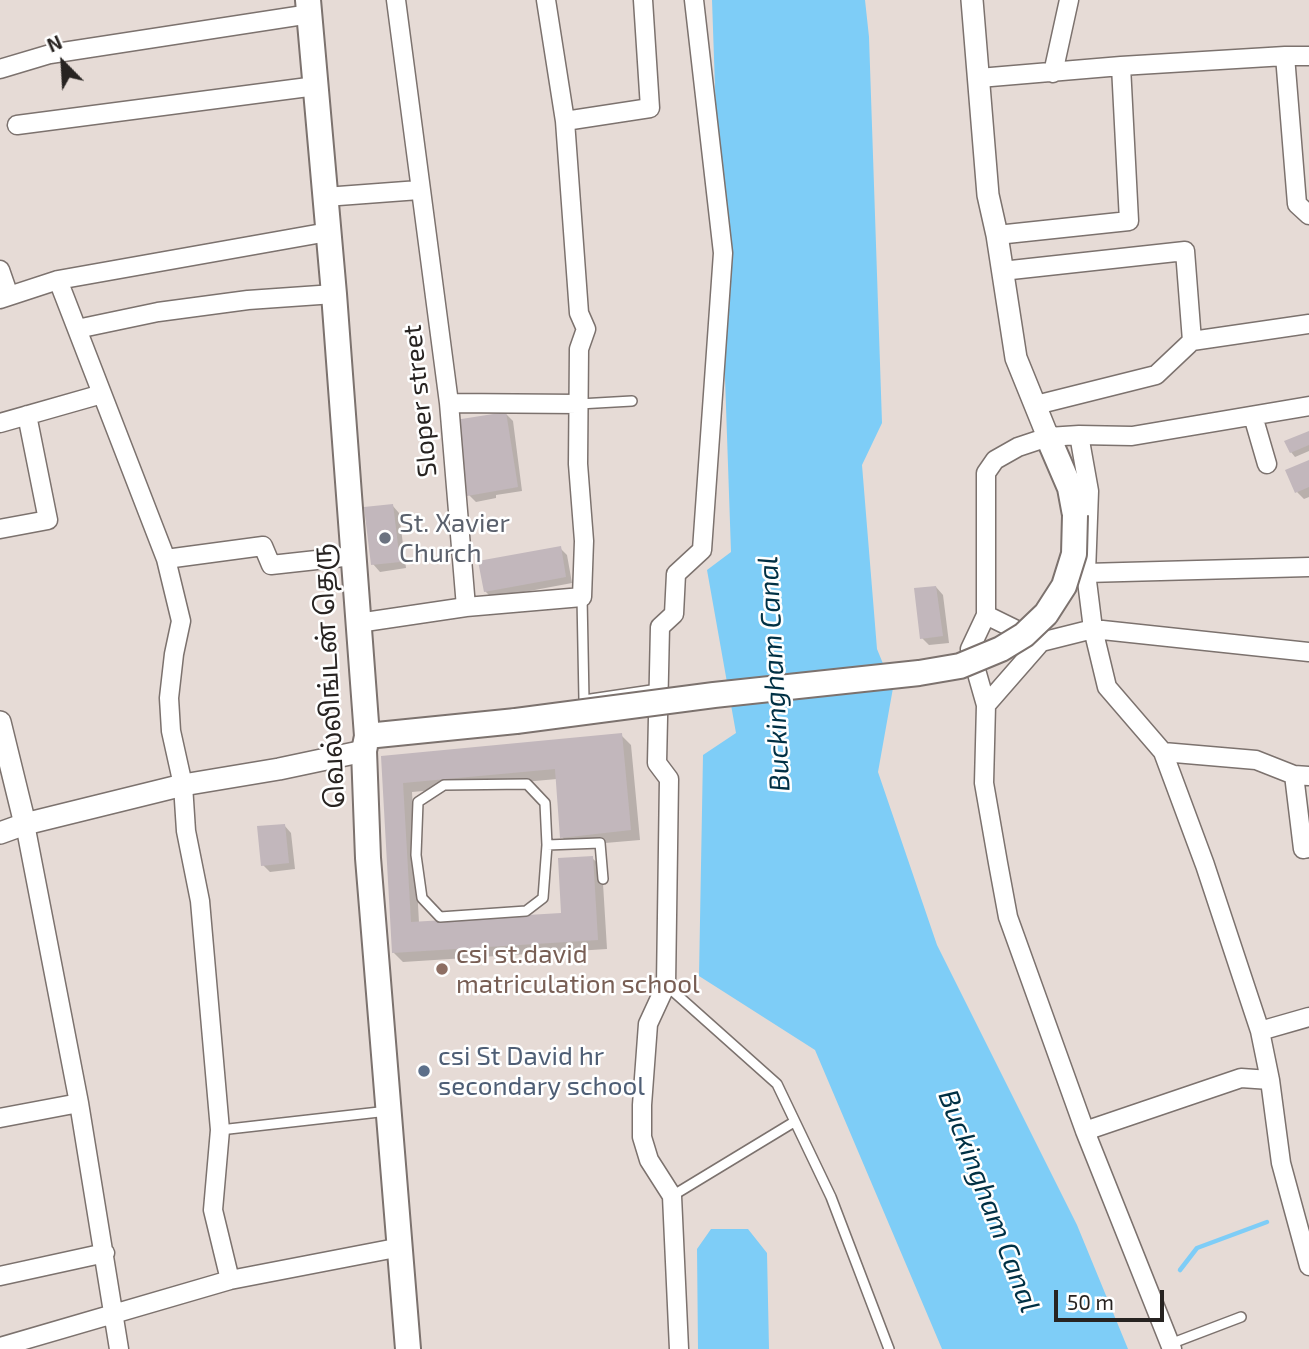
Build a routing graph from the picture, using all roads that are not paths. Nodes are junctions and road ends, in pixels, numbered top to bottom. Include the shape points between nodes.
1 (396, 0) edge
2 (546, 0) edge
3 (643, 0) edge
4 (694, 0) edge
5 (972, 0) edge
6 (1069, 0) edge
7 (309, 7) edge
8 (1309, 56) edge
9 (1285, 57) junction
10 (1121, 66) junction
11 (0, 69) edge
12 (1053, 73) junction
13 (979, 78) junction
14 (316, 86) junction
15 (565, 121) junction
16 (17, 125) dead end
17 (419, 190) junction
18 (325, 197) junction
19 (1305, 207) edge
20 (328, 232) junction
21 (997, 235) junction
22 (0, 270) edge
23 (1002, 271) junction
24 (58, 280) junction
25 (334, 294) junction
26 (4, 297) edge
27 (1309, 324) edge
28 (77, 329) junction
29 (1192, 341) junction
30 (102, 394) junction
31 (632, 401) dead end
32 (449, 403) junction
33 (579, 404) junction
34 (1036, 405) junction
35 (1309, 406) edge
36 (27, 415) junction
37 (1253, 416) junction
38 (0, 423) edge
39 (1079, 435) junction
40 (1048, 437) junction
41 (1268, 464) dead end
42 (0, 529) edge
43 (353, 556) junction
44 (166, 559) junction
45 (1309, 567) edge
46 (1086, 573) junction
47 (582, 597) junction
48 (466, 607) junction
49 (986, 615) junction
50 (358, 623) junction
51 (1093, 629) junction
52 (1041, 642) junction
53 (1309, 652) edge
54 (658, 689) junction
55 (986, 705) junction
56 (0, 722) edge
57 (366, 743) junction
58 (1163, 752) junction
59 (1302, 776) edge
60 (183, 785) junction
61 (25, 824) junction
62 (0, 833) edge
63 (547, 845) junction
64 (1309, 848) edge
65 (603, 879) dead end
66 (666, 985) junction
67 (1309, 1017) edge
68 (1260, 1031) junction
69 (1270, 1080) junction
70 (79, 1102) junction
71 (390, 1111) junction
72 (0, 1118) edge
73 (794, 1122) junction
74 (220, 1130) junction
75 (1085, 1131) junction
76 (671, 1196) junction
77 (105, 1252) junction
78 (401, 1253) junction
79 (1309, 1265) edge
80 (0, 1276) edge
81 (230, 1280) junction
82 (404, 1298) joint
83 (113, 1315) junction
84 (1241, 1317) dead end
85 (406, 1323) joint
86 (0, 1347) edge
87 (1171, 1347) edge
88 (119, 1349) edge
89 (408, 1349) edge
90 (678, 1349) edge
91 (889, 1349) edge

1 - 17 street, Sloper street
2 - 15 street
3 - 15 street via 650,108
4 - 54 street via 723,253 702,550 676,574 674,614 660,627
5 - 13 street
6 - 12 street
7 - 11 street via 50,54
7 - 14 main road, வெல்லிங்டன் தெரு
8 - 9 street
9 - 10 street
9 - 19 street
10 - 12 street
10 - 21 street via 1129,221
12 - 13 street
13 - 21 street via 988,195
14 - 16 street
14 - 18 main road, வெல்லிங்டன் தெரு
15 - 33 street via 579,313 586,329 579,349
17 - 18 street
17 - 32 street, Sloper street
18 - 20 main road, வெல்லிங்டன் தெரு
20 - 24 street
20 - 25 main road, வெல்லிங்டன் தெரு
21 - 23 street
22 - 26 street
23 - 29 street via 1185,251
23 - 34 street via 1016,358
24 - 26 street
24 - 28 street
25 - 28 street via 158,312
25 - 43 main road, வெல்லிங்டன் தெரு
27 - 29 street
28 - 30 street
29 - 34 street via 1156,375
30 - 36 street
30 - 44 street
31 - 33 lane
32 - 33 street
32 - 48 street, Sloper street
33 - 47 street
34 - 40 street
35 - 37 street
36 - 38 street
36 - 42 street via 48,520
37 - 39 street via 1132,436
37 - 41 street
39 - 40 street
39 - 46 street via 1089,491
40 - 49 street via 995,460 986,473
40 - 57 main road, bridge via 1070,488 1075,514 1073,554 1065,586 1046,614 1001,649 960,666 919,673 714,695
43 - 44 street via 271,565 263,546
43 - 50 main road, வெல்லிங்டன் தெரு
44 - 60 street via 181,621 169,698
45 - 46 street
46 - 51 street
47 - 48 street
47 - 54 lane via 584,700
48 - 50 street
49 - 52 street
49 - 55 street via 970,649
50 - 57 main road, வெல்லிங்டன் தெரு
51 - 52 street
51 - 53 street
51 - 58 street via 1107,687
52 - 55 street
54 - 66 street via 657,763 669,779
55 - 75 street via 984,783 1008,917
56 - 61 street
57 - 60 street via 279,769
57 - 71 main road, வெல்லிங்டன் தெரு via 368,858
58 - 59 street via 1256,760
58 - 68 street
59 - 64 street via 1303,849
60 - 61 street
60 - 74 street via 186,831 200,901
61 - 62 street
61 - 70 street
63 - 63 lane via 545,803 527,784 444,785 418,802 415,855 422,898 440,916 526,911 543,898
63 - 65 lane via 600,843
66 - 73 lane via 777,1084
66 - 76 street via 648,1024 642,1137 649,1160
67 - 68 street
68 - 69 street
69 - 75 street via 1241,1078
69 - 79 street via 1281,1163
70 - 72 street
70 - 77 street
71 - 74 lane
71 - 78 main road, வெல்லிங்டன் தெரு
73 - 76 lane
73 - 91 lane via 831,1197
74 - 81 street via 214,1210
75 - 87 street
76 - 90 street
77 - 80 street
77 - 83 street
78 - 81 street
78 - 82 main road, வெல்லிங்டன் தெரு
81 - 83 street
82 - 85 street
83 - 86 street
83 - 88 street
84 - 87 lane
85 - 89 main road

